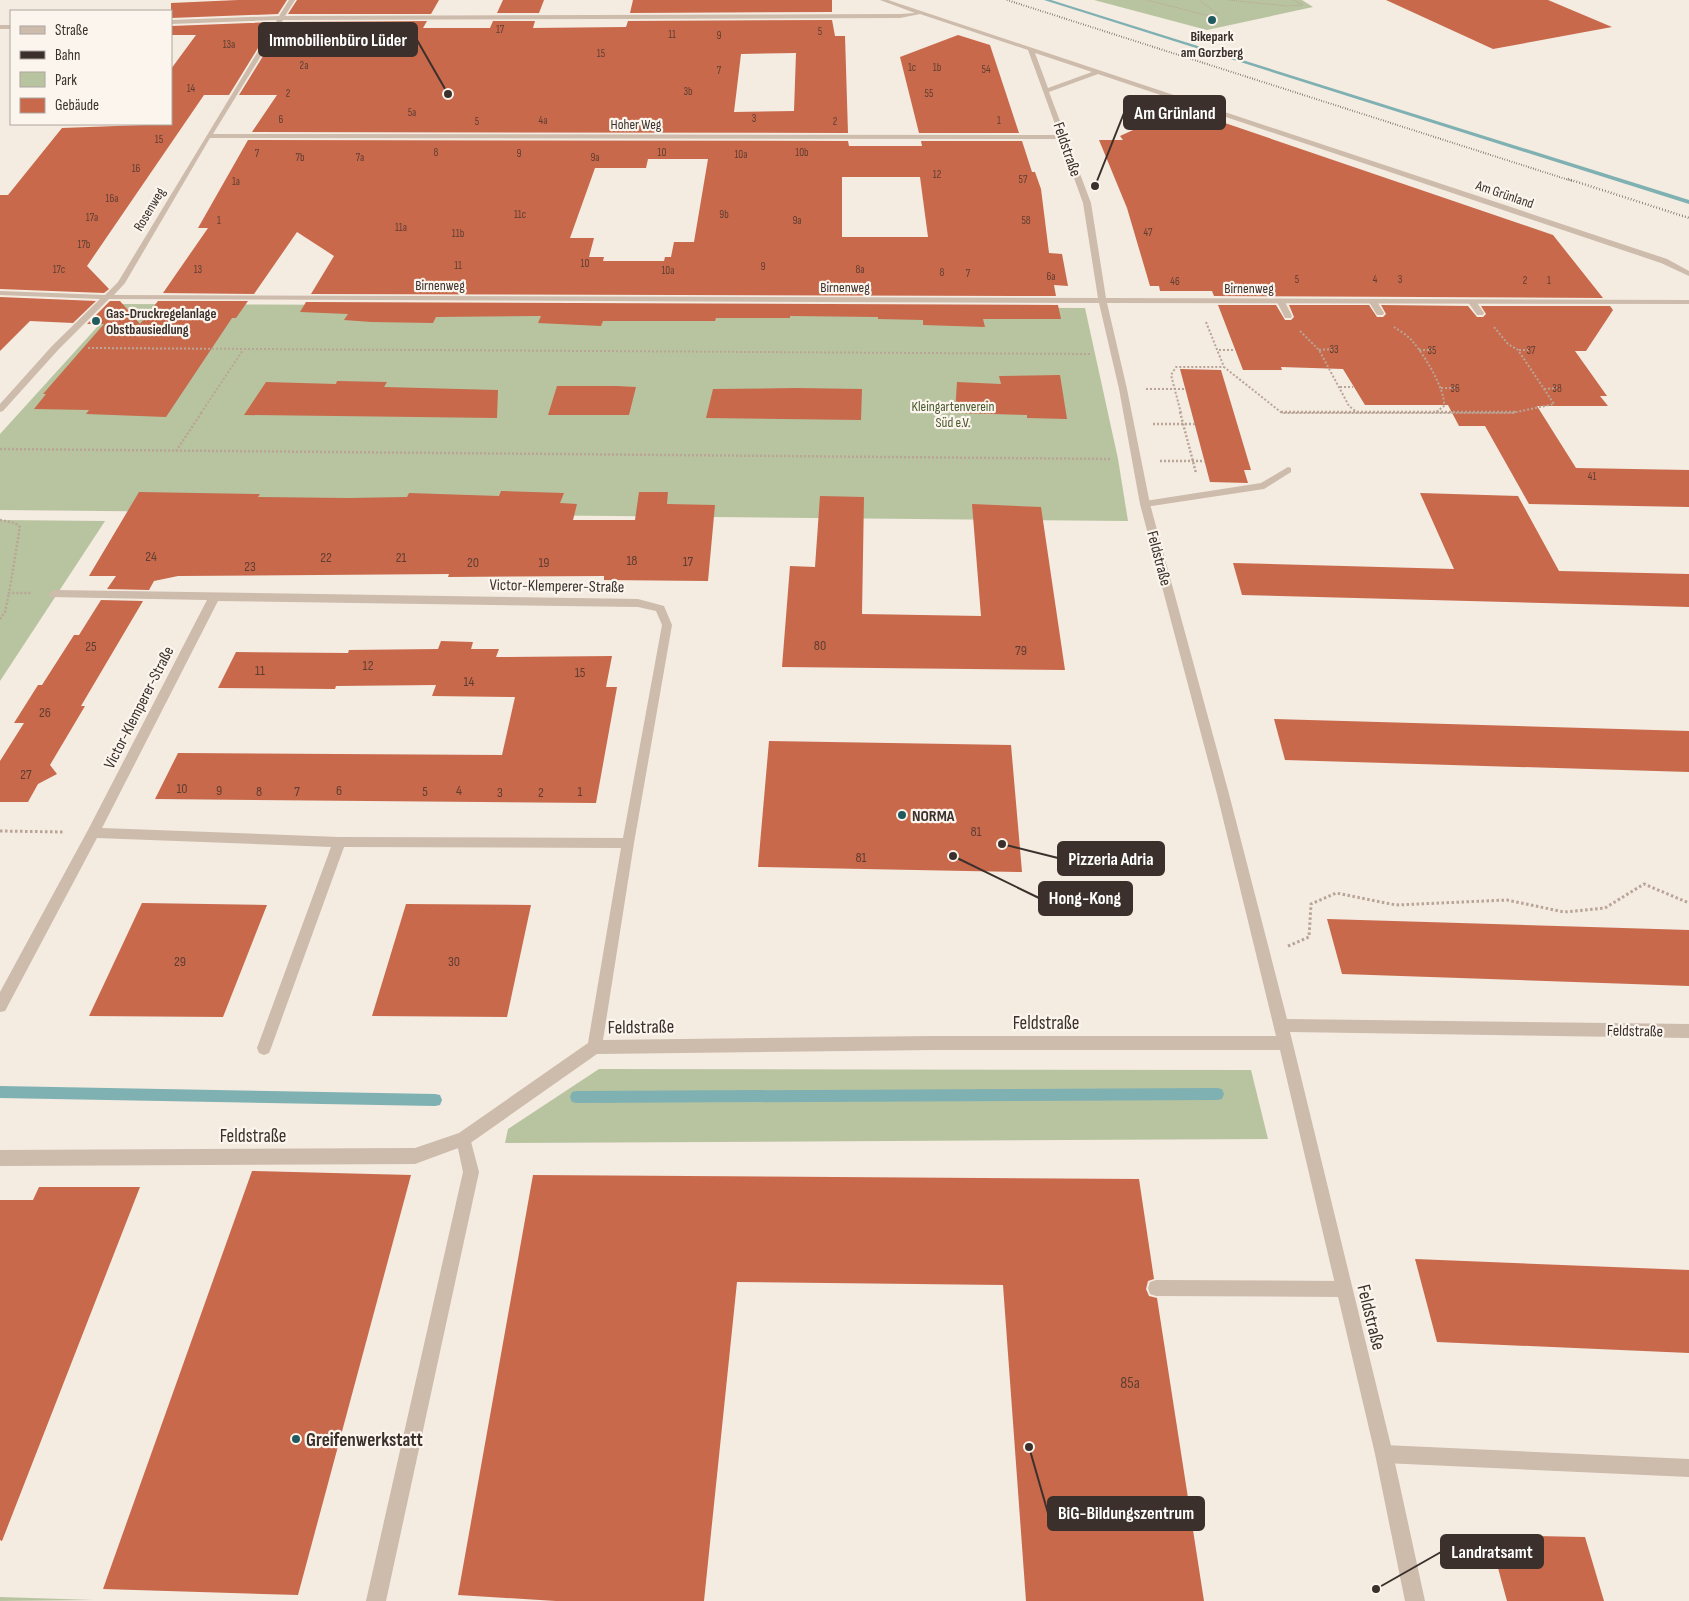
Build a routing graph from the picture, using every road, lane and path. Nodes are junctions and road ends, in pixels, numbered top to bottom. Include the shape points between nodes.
1 (292, 0) edge
2 (883, 0) edge
3 (1147, 0) edge
4 (1198, 0) edge
5 (1228, 0) edge
6 (1293, 0) edge
7 (922, 13) junction
8 (282, 18) junction
9 (172, 22) edge
10 (1030, 48) junction
11 (1099, 71) junction
12 (1047, 91) junction
13 (208, 136) junction
14 (1063, 136) junction
15 (1689, 274) edge
16 (0, 293) edge
17 (106, 297) junction
18 (1103, 302) junction
19 (1281, 302) junction
20 (1373, 302) junction
21 (1472, 302) junction
22 (1689, 302) edge
23 (1380, 313) dead end
24 (1480, 313) dead end
25 (1288, 316) dead end
26 (1205, 320) dead end
27 (1487, 323) dead end
28 (1393, 326) dead end
29 (1299, 330) dead end
30 (55, 348) junction
31 (244, 349) junction
32 (1334, 349) dead end
33 (1220, 350) junction
34 (1235, 350) dead end
35 (1319, 350) junction
36 (1419, 350) junction
37 (1432, 350) dead end
38 (1518, 350) junction
39 (1531, 350) dead end
40 (1115, 354) junction
41 (1224, 368) junction
42 (1340, 387) junction
43 (1353, 387) dead end
44 (1123, 388) junction
45 (1441, 388) junction
46 (1455, 388) dead end
47 (1557, 388) dead end
48 (1173, 389) junction
49 (1186, 389) dead end
50 (1544, 389) junction
51 (0, 409) edge
52 (1359, 414) junction
53 (1434, 414) junction
54 (1130, 424) junction
55 (1183, 424) junction
56 (1195, 424) dead end
57 (0, 449) edge
58 (176, 451) junction
59 (1138, 461) junction
60 (1193, 461) junction
61 (1205, 461) dead end
62 (1288, 470) dead end
63 (1203, 495) junction
64 (1145, 504) junction
65 (0, 520) edge
66 (9, 593) junction
67 (54, 594) joint
68 (214, 597) junction
69 (0, 619) edge
70 (0, 831) edge
71 (93, 833) junction
72 (339, 842) junction
73 (628, 843) junction
74 (1689, 904) edge
75 (1261, 946) junction
76 (0, 1006) edge
77 (1281, 1025) junction
78 (1689, 1031) edge
79 (1285, 1043) junction
80 (264, 1048) dead end
81 (595, 1048) junction
82 (464, 1140) junction
83 (0, 1158) edge
84 (1156, 1288) dead end
85 (1344, 1289) junction
86 (1384, 1454) junction
87 (1689, 1468) edge
88 (376, 1601) edge
89 (1415, 1601) edge

1 - 8 street, Rosenweg
2 - 7 street, Am Grünland
3 - 4 path via 1205,15 1218,14
5 - 6 path via 1302,5
7 - 8 street via 900,16
7 - 10 street, Am Grünland
8 - 9 street
8 - 13 street, Rosenweg
10 - 11 street, Am Grünland
10 - 12 street, Feldstraße
11 - 12 street
11 - 15 street, Am Grünland via 1664,261
12 - 14 street, Feldstraße
13 - 14 street, Hoher Weg
13 - 17 street, Rosenweg via 121,283
14 - 18 street, Feldstraße via 1087,203
16 - 17 street, Birnenweg
17 - 18 street, Birnenweg
17 - 30 street, Rosenweg
18 - 19 street, Birnenweg
18 - 40 street, Feldstraße
19 - 20 street, Birnenweg
19 - 25 street
20 - 21 street, Birnenweg
20 - 23 street
21 - 22 street, Birnenweg
21 - 24 street
26 - 33 path
27 - 38 path
28 - 36 path via 1413,341
29 - 35 path
30 - 31 path
30 - 51 street, Rosenweg
31 - 40 path
31 - 58 path
32 - 35 path
33 - 34 path
33 - 41 path
35 - 42 path
36 - 37 path
36 - 45 path
38 - 39 path
38 - 50 path
40 - 44 street, Feldstraße
41 - 48 path via 1176,367 1171,375
41 - 52 path via 1282,413
42 - 43 path
42 - 52 path via 1350,406
44 - 48 path
44 - 54 street, Feldstraße
45 - 46 path
45 - 53 path via 1446,398 1444,406
47 - 50 path
48 - 49 path
48 - 55 path
50 - 53 path via 1554,404 1512,413
52 - 53 path
54 - 55 path
54 - 59 street, Feldstraße
55 - 56 path
55 - 60 path
57 - 58 path
58 - 59 path
59 - 60 path
59 - 64 street, Feldstraße
60 - 61 path
60 - 63 path
62 - 63 street via 1264,486
63 - 64 street
64 - 75 street, Feldstraße
65 - 66 path via 20,527
66 - 67 path
66 - 69 path
67 - 68 street, Victor-Klemperer-Straße
68 - 71 street, Victor-Klemperer-Straße
68 - 73 street, Victor-Klemperer-Straße via 638,604 660,609 667,625
70 - 71 path
71 - 72 street
71 - 76 street, Victor-Klemperer-Straße
72 - 73 street
72 - 80 street
73 - 81 street, Victor-Klemperer-Straße
74 - 75 path via 1644,884 1605,908 1564,912 1507,900 1396,904 1336,893 1311,904 1309,937 1288,946
75 - 77 street, Feldstraße
77 - 78 street, Feldstraße
77 - 79 street, Feldstraße
79 - 81 street, Feldstraße via 932,1043
79 - 85 street, Feldstraße
81 - 82 street, Feldstraße
82 - 83 street, Feldstraße via 414,1156
82 - 88 street via 471,1172
84 - 85 street
85 - 86 street, Feldstraße
86 - 87 street
86 - 89 street, Feldstraße

